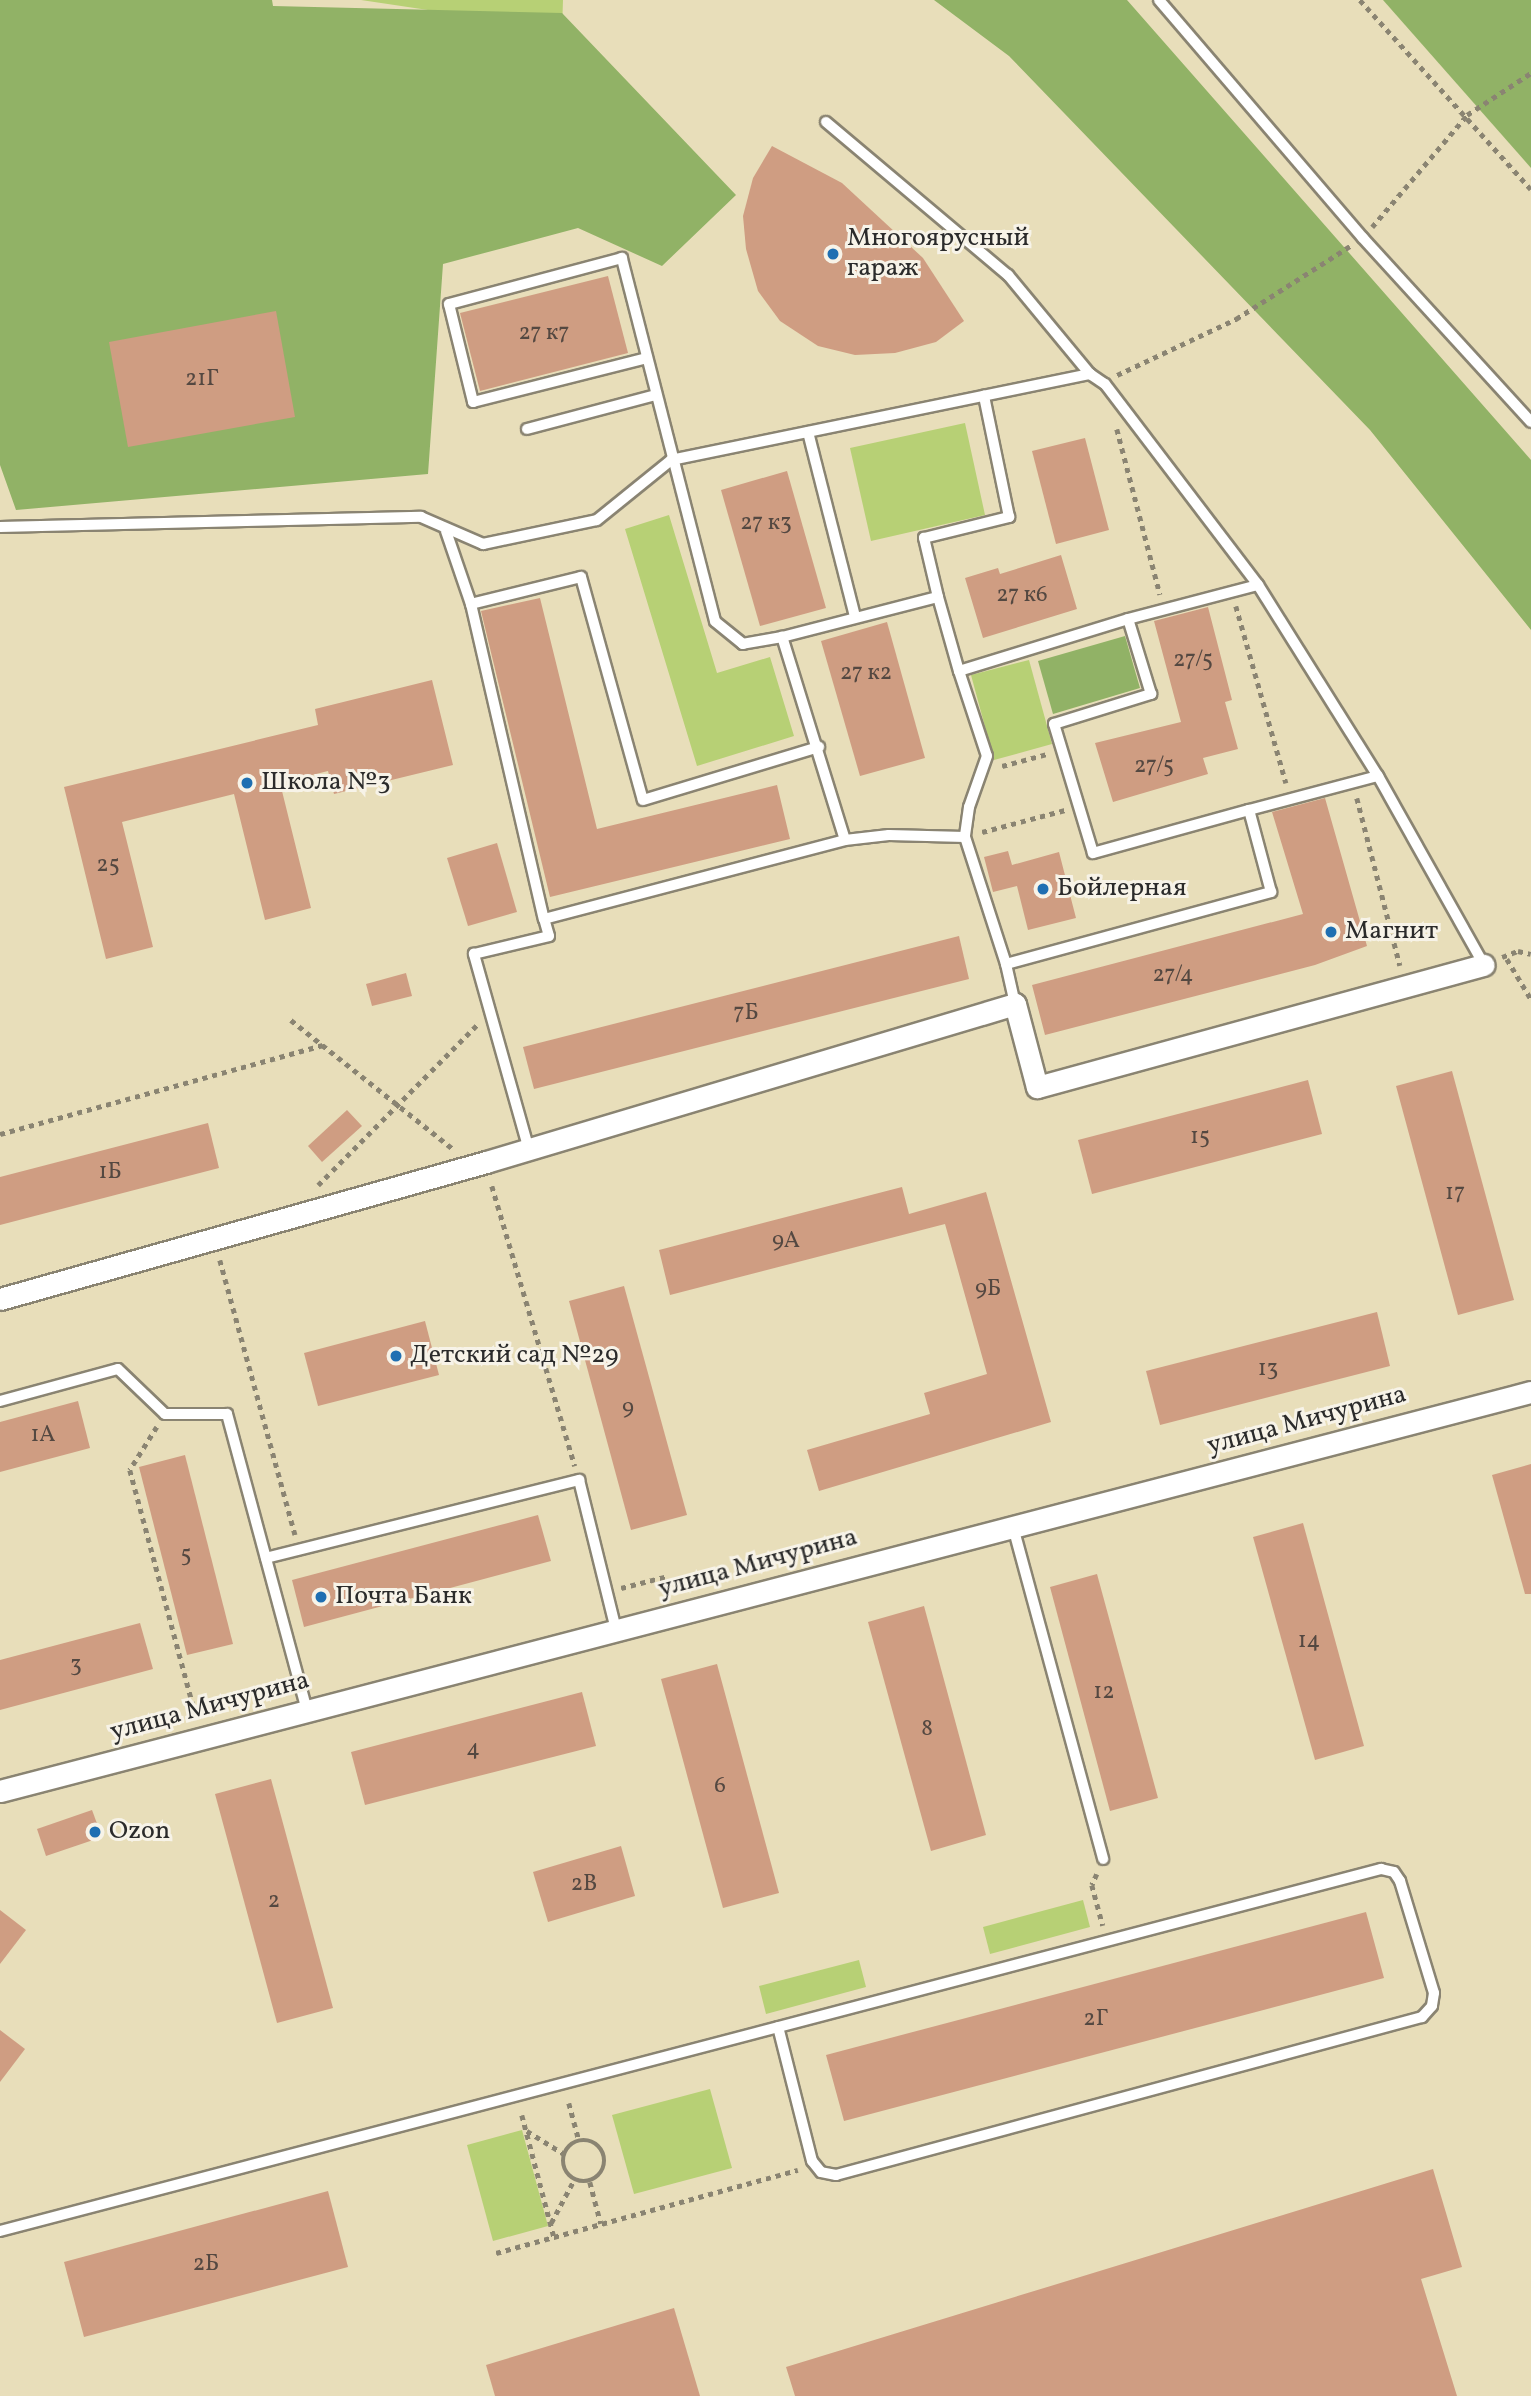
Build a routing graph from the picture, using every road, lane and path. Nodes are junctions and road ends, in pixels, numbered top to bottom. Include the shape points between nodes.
1 (1158, 0) edge
2 (1360, 0) edge
3 (1531, 73) edge
4 (1467, 115) junction
5 (826, 122) dead end
6 (1531, 189) edge
7 (1363, 237) junction
8 (647, 358) junction
9 (1090, 374) junction
10 (1105, 384) junction
11 (656, 395) junction
12 (984, 396) junction
13 (1531, 422) edge
14 (1116, 424) dead end
15 (527, 429) dead end
16 (808, 432) junction
17 (671, 460) junction
18 (0, 527) edge
19 (446, 531) junction
20 (1258, 585) junction
21 (1232, 592) junction
22 (938, 597) junction
23 (471, 604) junction
24 (1164, 610) junction
25 (855, 617) junction
26 (1128, 619) junction
27 (782, 637) junction
28 (959, 671) junction
29 (819, 747) junction
30 (1062, 750) junction
31 (982, 771) junction
32 (1378, 776) junction
33 (1354, 783) junction
34 (1291, 801) junction
35 (1079, 806) junction
36 (1249, 810) junction
37 (965, 837) junction
38 (845, 840) junction
39 (544, 919) junction
40 (1505, 955) dead end
41 (1006, 964) junction
42 (1484, 965) joint
43 (1405, 987) junction
44 (1531, 999) edge
45 (1015, 1004) junction
46 (490, 1011) junction
47 (292, 1020) dead end
48 (323, 1045) junction
49 (397, 1105) junction
50 (0, 1134) edge
51 (529, 1150) junction
52 (461, 1155) dead end
53 (492, 1186) dead end
54 (312, 1191) dead end
55 (214, 1239) junction
56 (0, 1299) edge
57 (1531, 1392) edge
58 (0, 1401) edge
59 (165, 1414) junction
60 (579, 1480) junction
61 (1013, 1527) junction
62 (299, 1549) junction
63 (265, 1558) junction
64 (668, 1576) dead end
65 (606, 1591) junction
66 (616, 1630) junction
67 (307, 1711) junction
68 (202, 1738) junction
69 (0, 1791) edge
70 (1103, 1858) dead end
71 (1092, 1885) dead end
72 (1107, 1941) junction
73 (778, 2027) junction
74 (569, 2103) dead end
75 (522, 2115) dead end
76 (526, 2131) junction
77 (579, 2141) junction
78 (564, 2155) junction
79 (816, 2166) junction
80 (574, 2180) junction
81 (590, 2182) junction
82 (551, 2223) junction
83 (601, 2224) junction
84 (0, 2231) edge
85 (554, 2237) junction
86 (496, 2253) dead end

1 - 7 lane
2 - 4 path
3 - 4 path
4 - 6 path
4 - 7 path
5 - 9 lane via 1008,275
7 - 10 path via 1236,319 1125,368
7 - 13 lane
8 - 8 lane via 622,258 449,304 473,402
8 - 11 lane
9 - 10 lane
9 - 12 lane
10 - 20 lane
11 - 15 lane
11 - 17 lane
12 - 16 lane
12 - 22 lane via 1009,517 924,538
14 - 24 path
16 - 17 lane
16 - 25 lane
17 - 19 lane via 597,520 483,544
17 - 27 lane via 715,621 743,644
18 - 19 lane via 421,517
19 - 23 lane
20 - 21 lane
20 - 32 lane
21 - 24 lane
21 - 34 path
22 - 25 lane
22 - 28 lane
23 - 29 lane via 581,577 643,800
23 - 39 lane
24 - 26 lane
25 - 27 lane
26 - 28 lane
26 - 30 lane via 1151,694 1054,724
27 - 29 lane
28 - 31 lane via 987,756
29 - 38 lane
30 - 31 path
30 - 35 lane
31 - 37 lane
32 - 33 lane
32 - 42 lane
33 - 34 lane
33 - 43 path
34 - 36 lane
35 - 36 lane via 1093,853
35 - 37 path
36 - 41 lane via 1271,892
37 - 38 lane via 889,835
37 - 41 lane
38 - 39 lane
39 - 46 lane via 550,936 474,954
40 - 44 path
41 - 45 lane
42 - 43 street
43 - 45 street via 1037,1087
45 - 51 street
46 - 49 path
46 - 51 lane
47 - 48 path
48 - 49 path
48 - 50 path
49 - 52 path
49 - 54 path
51 - 55 street
53 - 60 path
55 - 56 street
55 - 62 path
57 - 61 street, улица Мичурина
58 - 59 lane via 118,1369
59 - 63 lane via 227,1414
59 - 68 path via 131,1471
60 - 62 lane
60 - 65 lane
61 - 66 street, улица Мичурина
61 - 70 lane
62 - 63 lane
63 - 67 lane
64 - 65 path
65 - 66 lane
66 - 67 street, улица Мичурина
67 - 68 street, улица Мичурина
68 - 69 street, улица Мичурина
71 - 72 path
72 - 73 lane
72 - 79 lane via 1381,1868 1394,1872 1400,1881 1434,1993 1432,2006 1422,2017 836,2175
73 - 79 lane
73 - 84 lane
74 - 77 path
75 - 76 path
76 - 78 path
76 - 82 path
77 - 78 path
77 - 81 path via 595,2143 605,2157 602,2172
78 - 80 path via 564,2168
79 - 83 path
80 - 81 path
80 - 82 path
81 - 83 path
82 - 85 path
83 - 85 path
85 - 86 path

